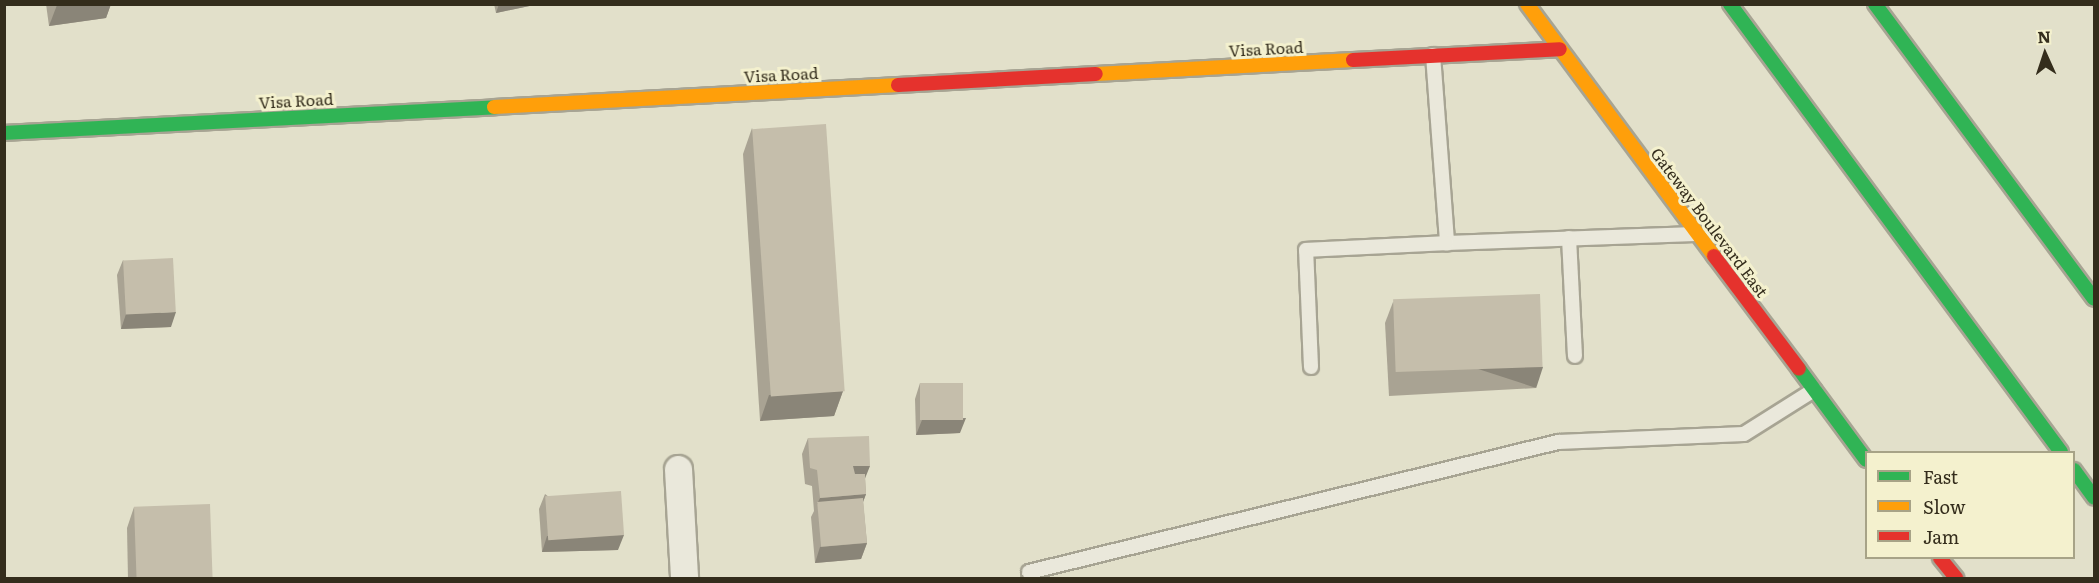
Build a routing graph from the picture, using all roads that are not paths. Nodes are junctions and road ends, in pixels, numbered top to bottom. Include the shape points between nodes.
1 (1527, 4) edge
2 (1730, 4) edge
3 (1875, 4) edge
4 (1560, 49) junction
5 (1433, 56) junction
6 (4, 133) edge
7 (1698, 234) junction
8 (1569, 238) junction
9 (1447, 243) junction
10 (2094, 299) edge
11 (1575, 356) dead end
12 (1311, 367) dead end
13 (1814, 390) junction
14 (2060, 451) edge
15 (1865, 459) edge
16 (678, 469) dead end
17 (2075, 473) edge
18 (2094, 498) edge
19 (1941, 559) edge
20 (1029, 572) dead end
21 (684, 579) edge
22 (1956, 579) edge

1 - 4 main road, Gateway Boulevard East
2 - 14 main road
3 - 10 main road
4 - 5 main road, Visa Road
4 - 7 main road, Gateway Boulevard East
5 - 6 main road, Visa Road
5 - 9 lane
7 - 8 lane
7 - 13 main road, Gateway Boulevard East
8 - 9 lane
8 - 11 lane
9 - 12 lane via 1306,250
13 - 15 main road, Gateway Boulevard East
13 - 20 lane via 1744,434 1558,442
16 - 21 street
17 - 18 main road
19 - 22 main road

